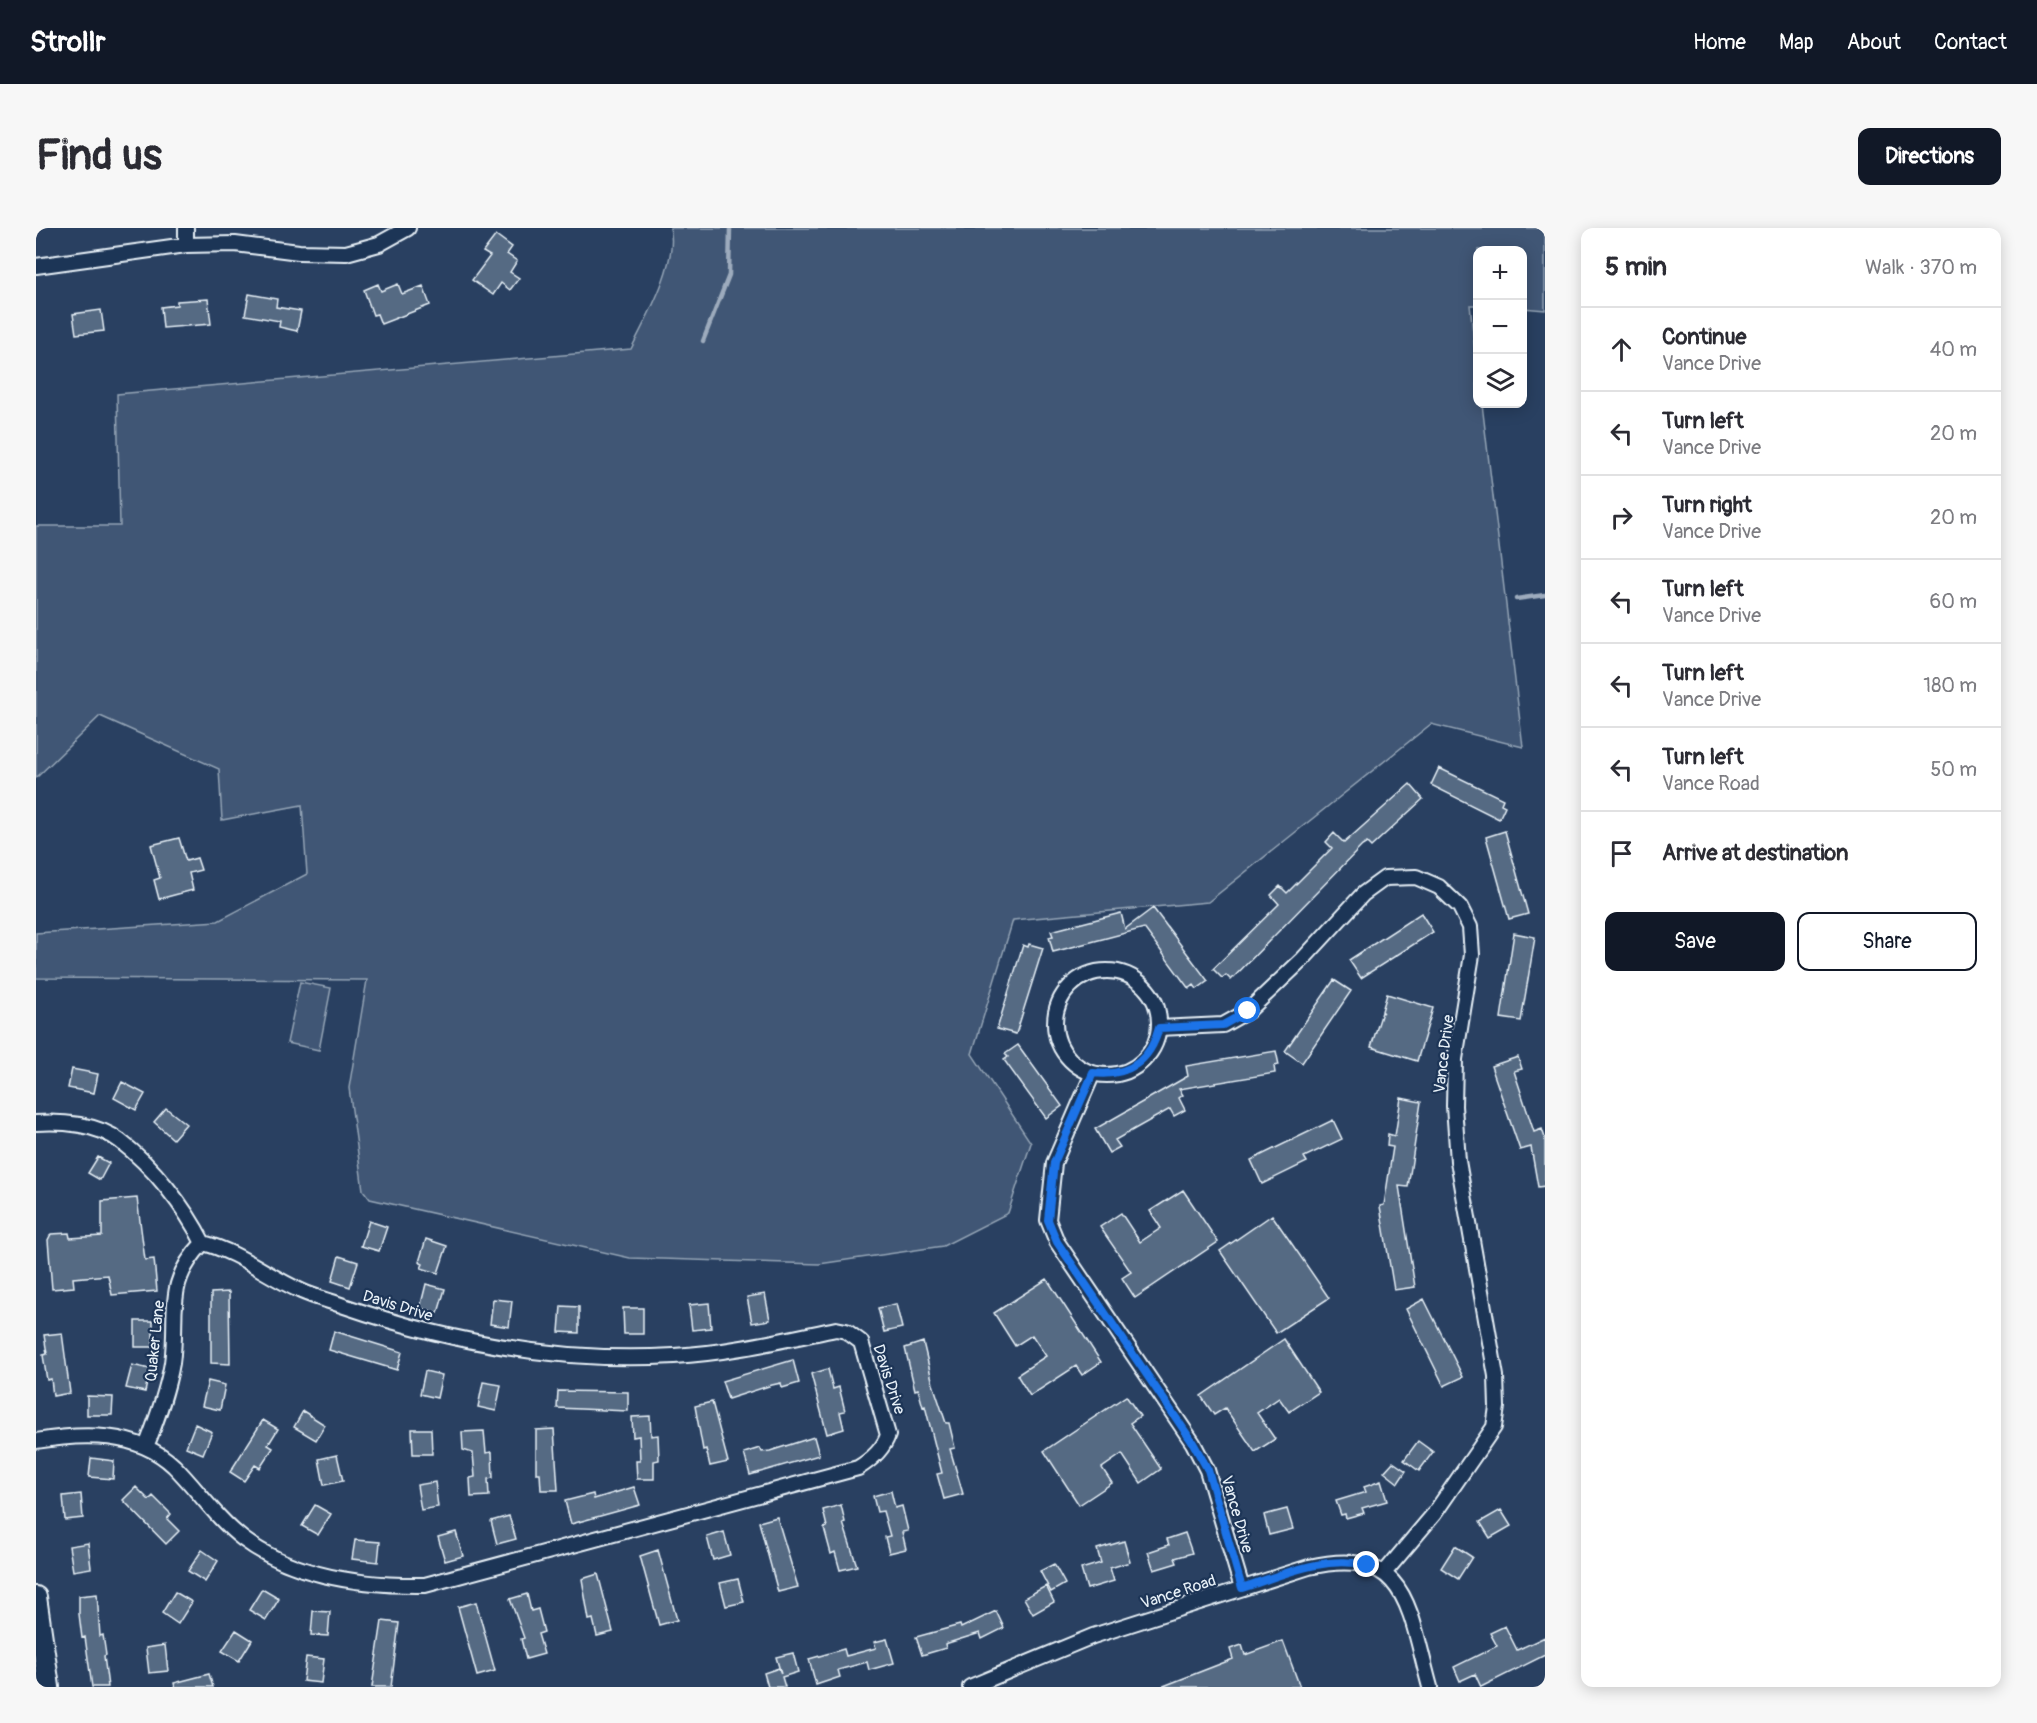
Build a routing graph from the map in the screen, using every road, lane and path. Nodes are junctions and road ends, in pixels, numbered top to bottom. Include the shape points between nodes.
1 (186, 228) edge
2 (408, 228) edge
3 (186, 246) junction
4 (36, 266) edge
5 (1159, 1028) junction
6 (1093, 1073) junction
7 (36, 1123) edge
8 (203, 1244) junction
9 (36, 1440) edge
10 (146, 1447) junction
11 (1385, 1572) junction
12 (1242, 1588) junction
13 (36, 1597) edge
14 (49, 1687) edge
15 (970, 1687) edge
16 (1430, 1687) edge

1 - 3 street
2 - 3 street via 379,244 346,253 235,244
3 - 4 street
5 - 6 street via 1148,1056 1137,1066 1123,1073
5 - 6 street via 1157,1008 1137,981 1106,971 1074,983 1056,1011 1055,1027 1067,1056
5 - 11 street, Vance Drive via 1223,1025 1248,1011 1363,894 1385,878 1416,877 1439,887 1460,907 1470,927 1472,955 1455,1059 1454,1106 1458,1161 1496,1376 1497,1407 1494,1427 1483,1446 1434,1514
6 - 12 street, Vance Drive via 1054,1163 1048,1220 1057,1242 1203,1461
7 - 8 street via 56,1121 91,1128 119,1140 154,1174 193,1222
8 - 10 street, Quaker Lane via 186,1261 178,1280 172,1364 164,1401
8 - 10 street, Davis Drive via 227,1249 301,1292 360,1312 455,1339 537,1352 674,1356 747,1347 836,1329 846,1331 861,1342 888,1435 870,1460 858,1468 425,1585 397,1586 303,1569 264,1552 243,1539 172,1465
9 - 10 street, Davis Drive via 95,1436
11 - 12 street, Vance Road via 1341,1561
11 - 16 street via 1398,1585 1405,1600
12 - 15 street, Vance Road via 1093,1636
13 - 14 main road

